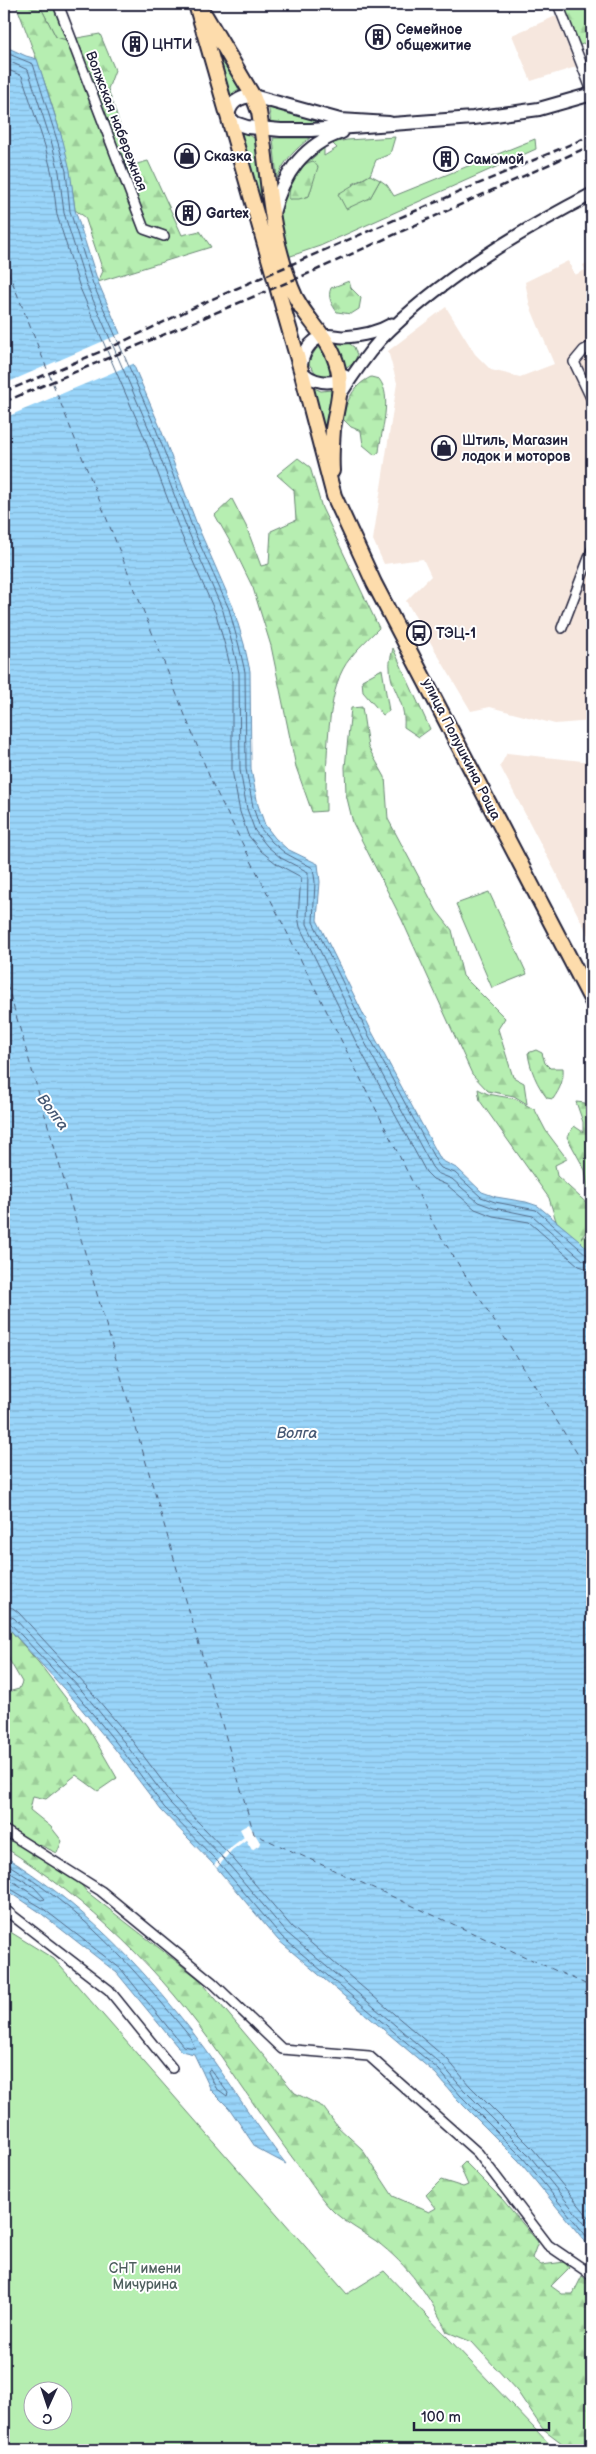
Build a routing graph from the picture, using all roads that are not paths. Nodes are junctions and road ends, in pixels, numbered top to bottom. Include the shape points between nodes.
1 (58, 4) edge
2 (198, 4) edge
3 (558, 4) edge
4 (592, 93) edge
5 (259, 97) junction
6 (228, 116) junction
7 (389, 123) junction
8 (364, 126) junction
9 (262, 129) junction
10 (592, 194) edge
11 (271, 218) junction
12 (164, 236) dead end
13 (408, 314) junction
14 (324, 336) junction
15 (592, 346) edge
16 (360, 364) junction
17 (301, 370) junction
18 (340, 380) junction
19 (340, 395) junction
20 (592, 400) edge
21 (334, 496) junction
22 (592, 550) edge
23 (562, 628) dead end
24 (592, 1000) edge
25 (4, 1830) edge
26 (4, 1909) edge
27 (172, 2068) dead end
28 (592, 2275) edge

1 - 12 street, Волжская набережная via 144,229
2 - 5 main road via 232,64
2 - 6 main road, улица Полушкина Роща
3 - 4 street
4 - 7 main road via 528,111
5 - 6 main road via 242,96 229,109
5 - 7 main road via 324,117
5 - 9 main road
6 - 9 main road via 235,123
6 - 17 main road, улица Полушкина Роща
7 - 8 main road
8 - 9 main road
8 - 11 main road via 328,136 297,160 278,194
9 - 11 main road
10 - 13 street, улица Полушкина Роща via 476,261
11 - 14 main road via 292,290
13 - 14 street, улица Полушкина Роща via 381,331
13 - 16 street, улица Полушкина Роща
14 - 17 street via 314,341 304,353
14 - 18 main road via 336,359
15 - 20 street via 574,362
16 - 18 street, улица Полушкина Роща
16 - 19 street, улица Полушкина Роща
17 - 18 street via 312,379
17 - 21 main road, улица Полушкина Роща
18 - 19 main road
19 - 21 main road, улица Полушкина Роща via 331,459
21 - 24 main road, улица Полушкина Роща via 374,583
22 - 23 street
25 - 28 street via 101,1891 213,1983 282,2049 369,2056 478,2154 548,2245
26 - 27 street via 110,1990

